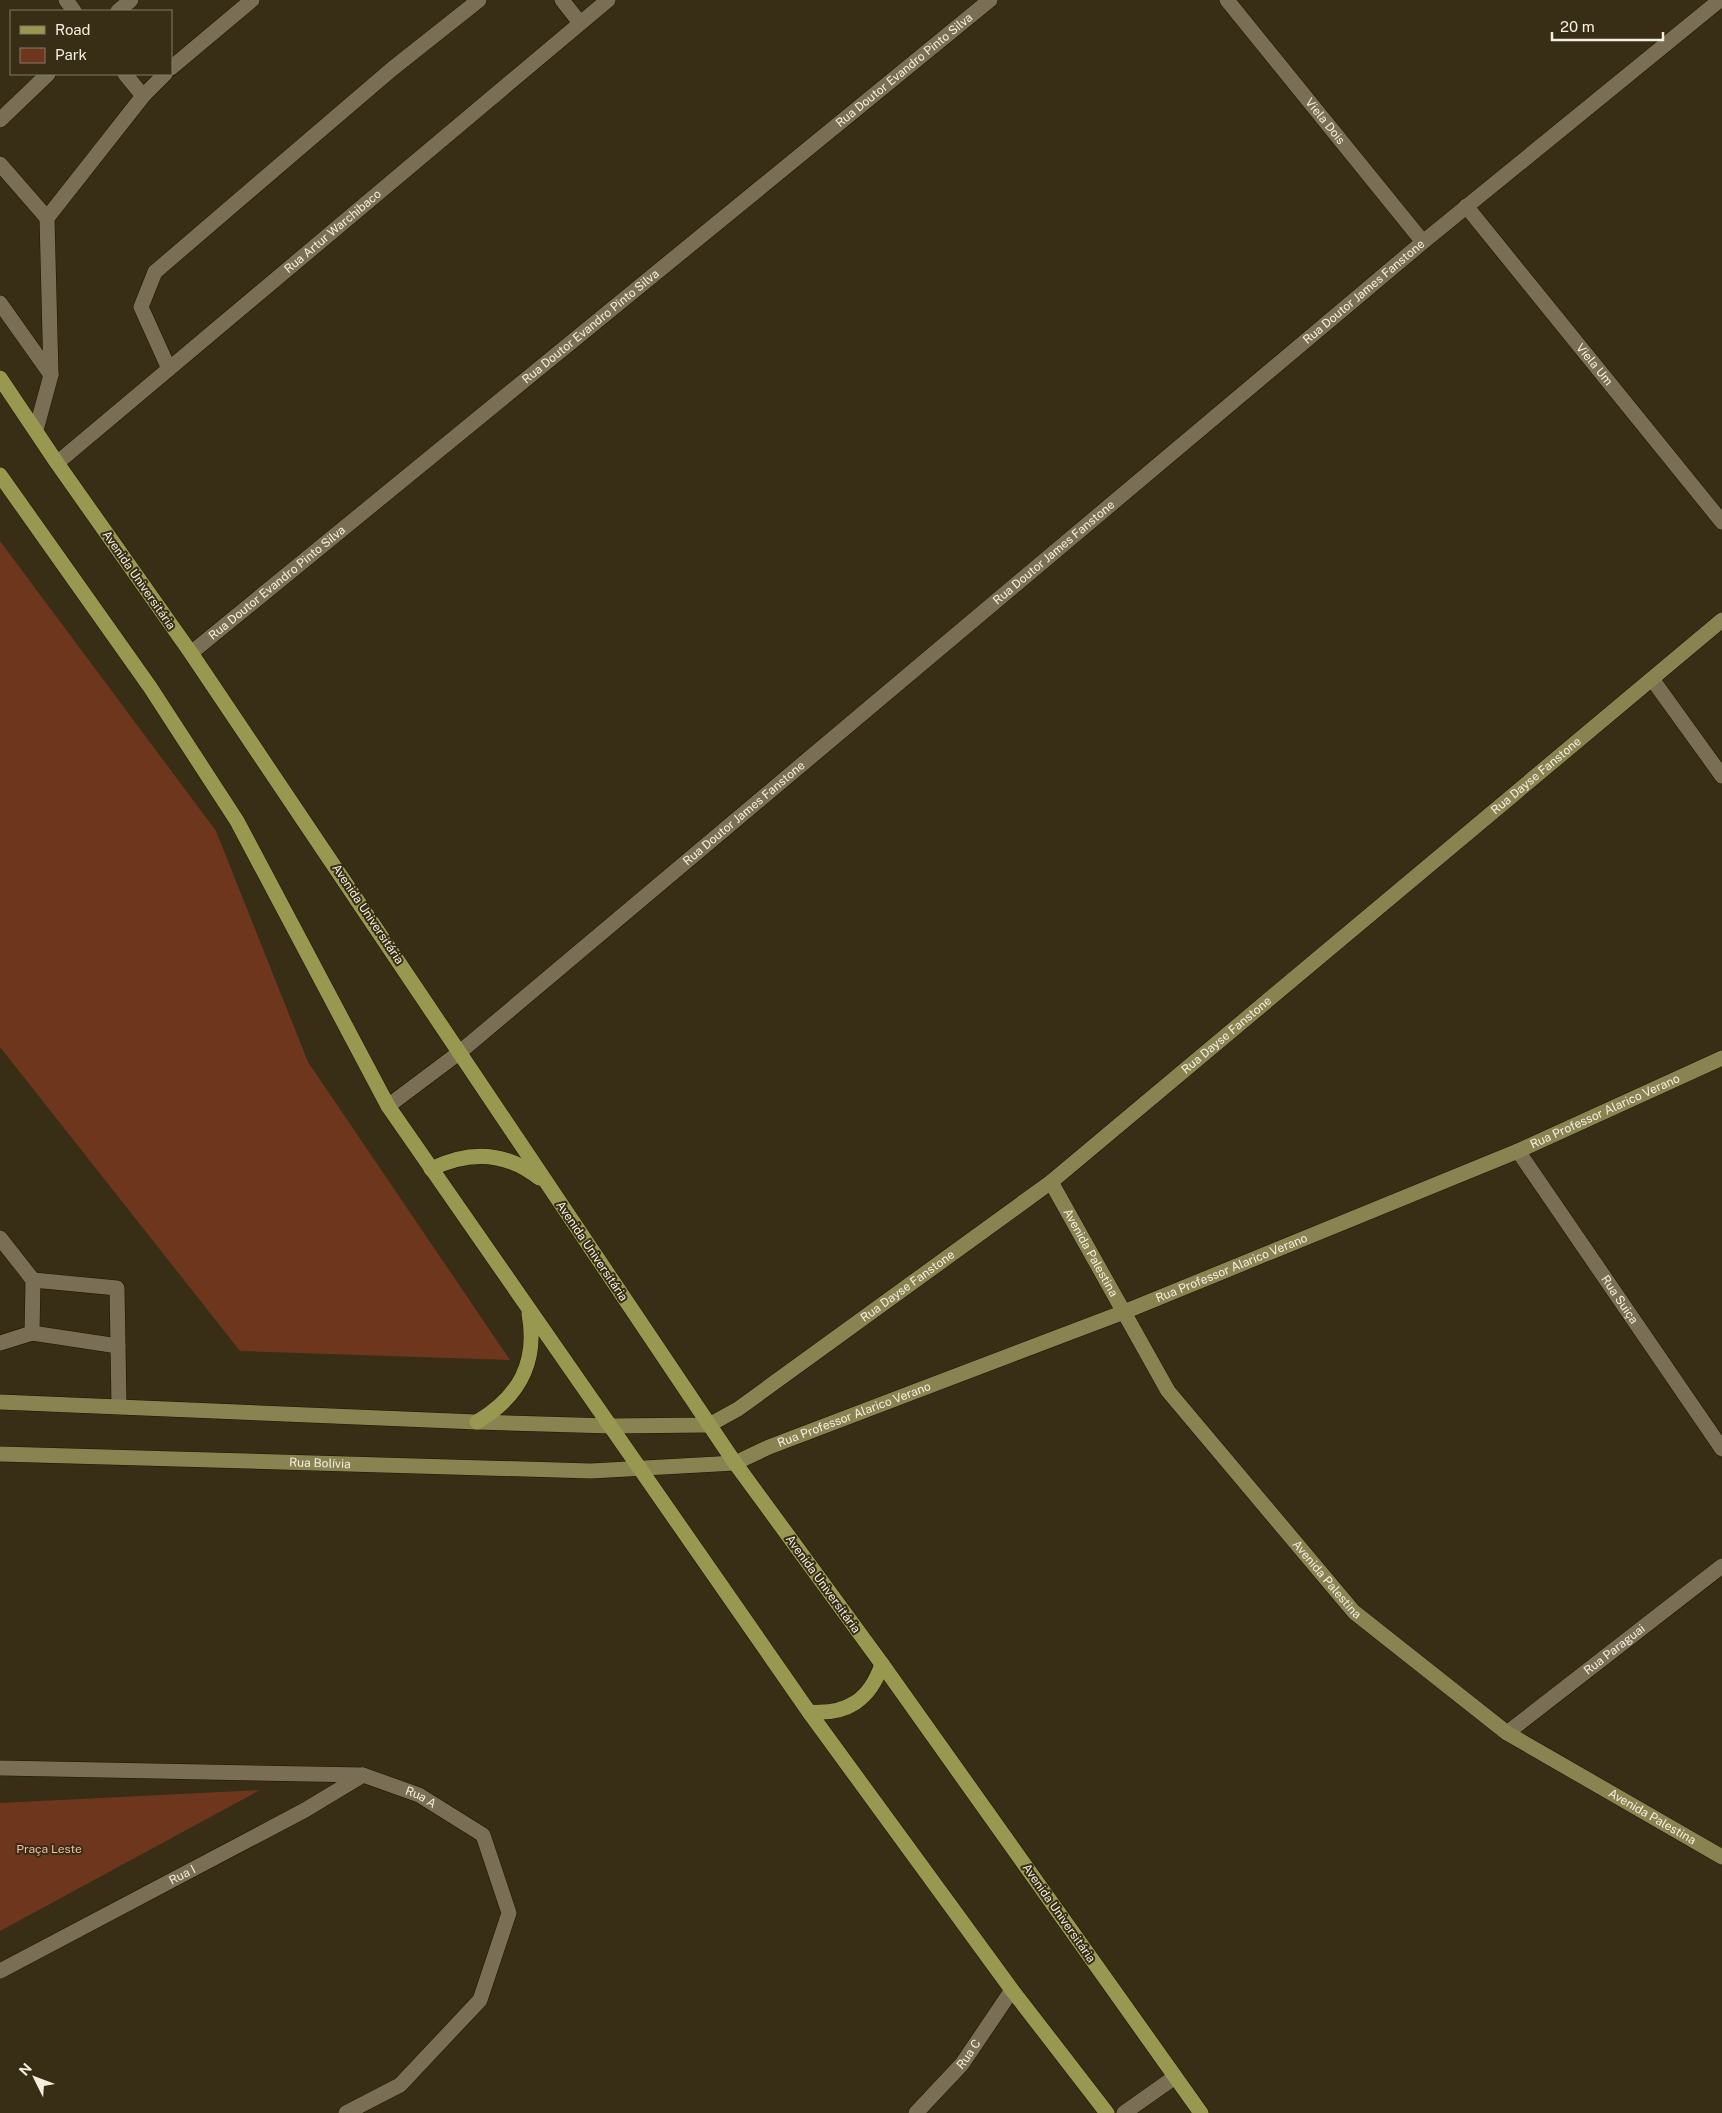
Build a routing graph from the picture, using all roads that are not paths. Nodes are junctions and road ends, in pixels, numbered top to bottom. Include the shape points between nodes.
1 (252, 0) edge
2 (479, 0) edge
3 (562, 0) edge
4 (608, 0) edge
5 (990, 0) edge
6 (1227, 0) edge
7 (1720, 0) edge
8 (580, 23) junction
9 (172, 66) edge
10 (47, 75) edge
11 (125, 75) edge
12 (163, 75) edge
13 (143, 96) junction
14 (0, 120) edge
15 (0, 164) edge
16 (1466, 206) junction
17 (47, 218) junction
18 (1423, 242) junction
19 (0, 303) edge
20 (169, 368) junction
21 (51, 375) junction
22 (0, 378) edge
23 (36, 430) junction
24 (57, 463) junction
25 (0, 475) edge
26 (1722, 522) edge
27 (1722, 620) edge
28 (191, 653) junction
29 (1652, 679) junction
30 (1722, 776) edge
31 (460, 1052) junction
32 (1722, 1058) edge
33 (388, 1106) junction
34 (1518, 1151) junction
35 (431, 1169) junction
36 (1051, 1182) junction
37 (546, 1183) junction
38 (0, 1238) edge
39 (33, 1280) junction
40 (528, 1310) junction
41 (1124, 1312) junction
42 (32, 1333) junction
43 (0, 1343) edge
44 (118, 1346) junction
45 (0, 1402) edge
46 (119, 1405) junction
47 (477, 1422) junction
48 (709, 1425) junction
49 (610, 1426) junction
50 (1722, 1449) edge
51 (0, 1454) edge
52 (735, 1463) junction
53 (639, 1469) junction
54 (1722, 1566) edge
55 (882, 1664) junction
56 (809, 1712) junction
57 (1507, 1733) junction
58 (0, 1768) edge
59 (364, 1775) junction
60 (1722, 1857) edge
61 (0, 1971) edge
62 (1012, 1990) junction
63 (1175, 2077) junction
64 (346, 2113) edge
65 (916, 2113) edge
66 (1107, 2113) edge
67 (1124, 2113) edge
68 (1201, 2113) edge

1 - 9 street
2 - 20 street via 392,69 155,272 141,307
3 - 8 street
4 - 8 street, Rua Artur Warchibaco
5 - 28 street, Rua Doutor Evandro Pinto Silva
6 - 18 street, Viela Dois
7 - 16 street, Rua Doutor James Fanstone
8 - 20 street, Rua Artur Warchibaco
10 - 14 street
11 - 13 street
12 - 13 street
13 - 17 street
15 - 17 street
16 - 18 street, Rua Doutor James Fanstone
16 - 26 street, Viela Um
17 - 21 street
18 - 31 street, Rua Doutor James Fanstone
19 - 21 street
20 - 24 street, Rua Artur Warchibaco
21 - 23 street
22 - 23 main road, Avenida Universitária
23 - 24 main road, Avenida Universitária
24 - 28 main road, Avenida Universitária
25 - 33 main road via 150,687 237,821
27 - 29 main road, Rua Dayse Fanstone
28 - 31 main road, Avenida Universitária
29 - 30 street
29 - 36 main road, Rua Dayse Fanstone
31 - 33 street, Rua Doutor James Fanstone
31 - 37 main road, Avenida Universitária
32 - 34 main road, Rua Professor Alarico Verano
33 - 35 main road
34 - 41 main road, Rua Professor Alarico Verano
34 - 50 street, Rua Suiça
35 - 37 main road via 449,1160 490,1156 523,1167
35 - 40 main road
36 - 41 main road, Avenida Palestina
36 - 48 main road, Rua Dayse Fanstone via 738,1409
37 - 48 main road, Avenida Universitária
38 - 39 street
39 - 42 street
39 - 44 street via 117,1288
40 - 47 main road via 532,1346 522,1380 495,1412
40 - 49 main road
41 - 52 main road, Rua Professor Alarico Verano via 769,1447
41 - 57 main road, Avenida Palestina via 1168,1390 1354,1612
42 - 43 street
42 - 44 street
44 - 46 street
45 - 46 main road
46 - 47 main road
47 - 49 main road
48 - 49 main road
48 - 52 main road, Avenida Universitária
49 - 53 main road
51 - 53 main road, Rua Bolívia via 591,1471
52 - 53 main road, Rua Bolívia
52 - 55 main road, Avenida Universitária
53 - 56 main road
54 - 57 street, Rua Paraguai
55 - 56 main road via 867,1694 854,1704 825,1714
55 - 63 main road, Avenida Universitária
56 - 62 main road
57 - 60 main road, Avenida Palestina
58 - 59 street, Rua A
59 - 61 street, Rua I via 306,1810
59 - 64 street, Rua A via 419,1795 483,1835 509,1912 480,2000 400,2085
62 - 65 street, Rua C via 962,2064
62 - 66 main road
63 - 67 street
63 - 68 main road, Avenida Universitária

